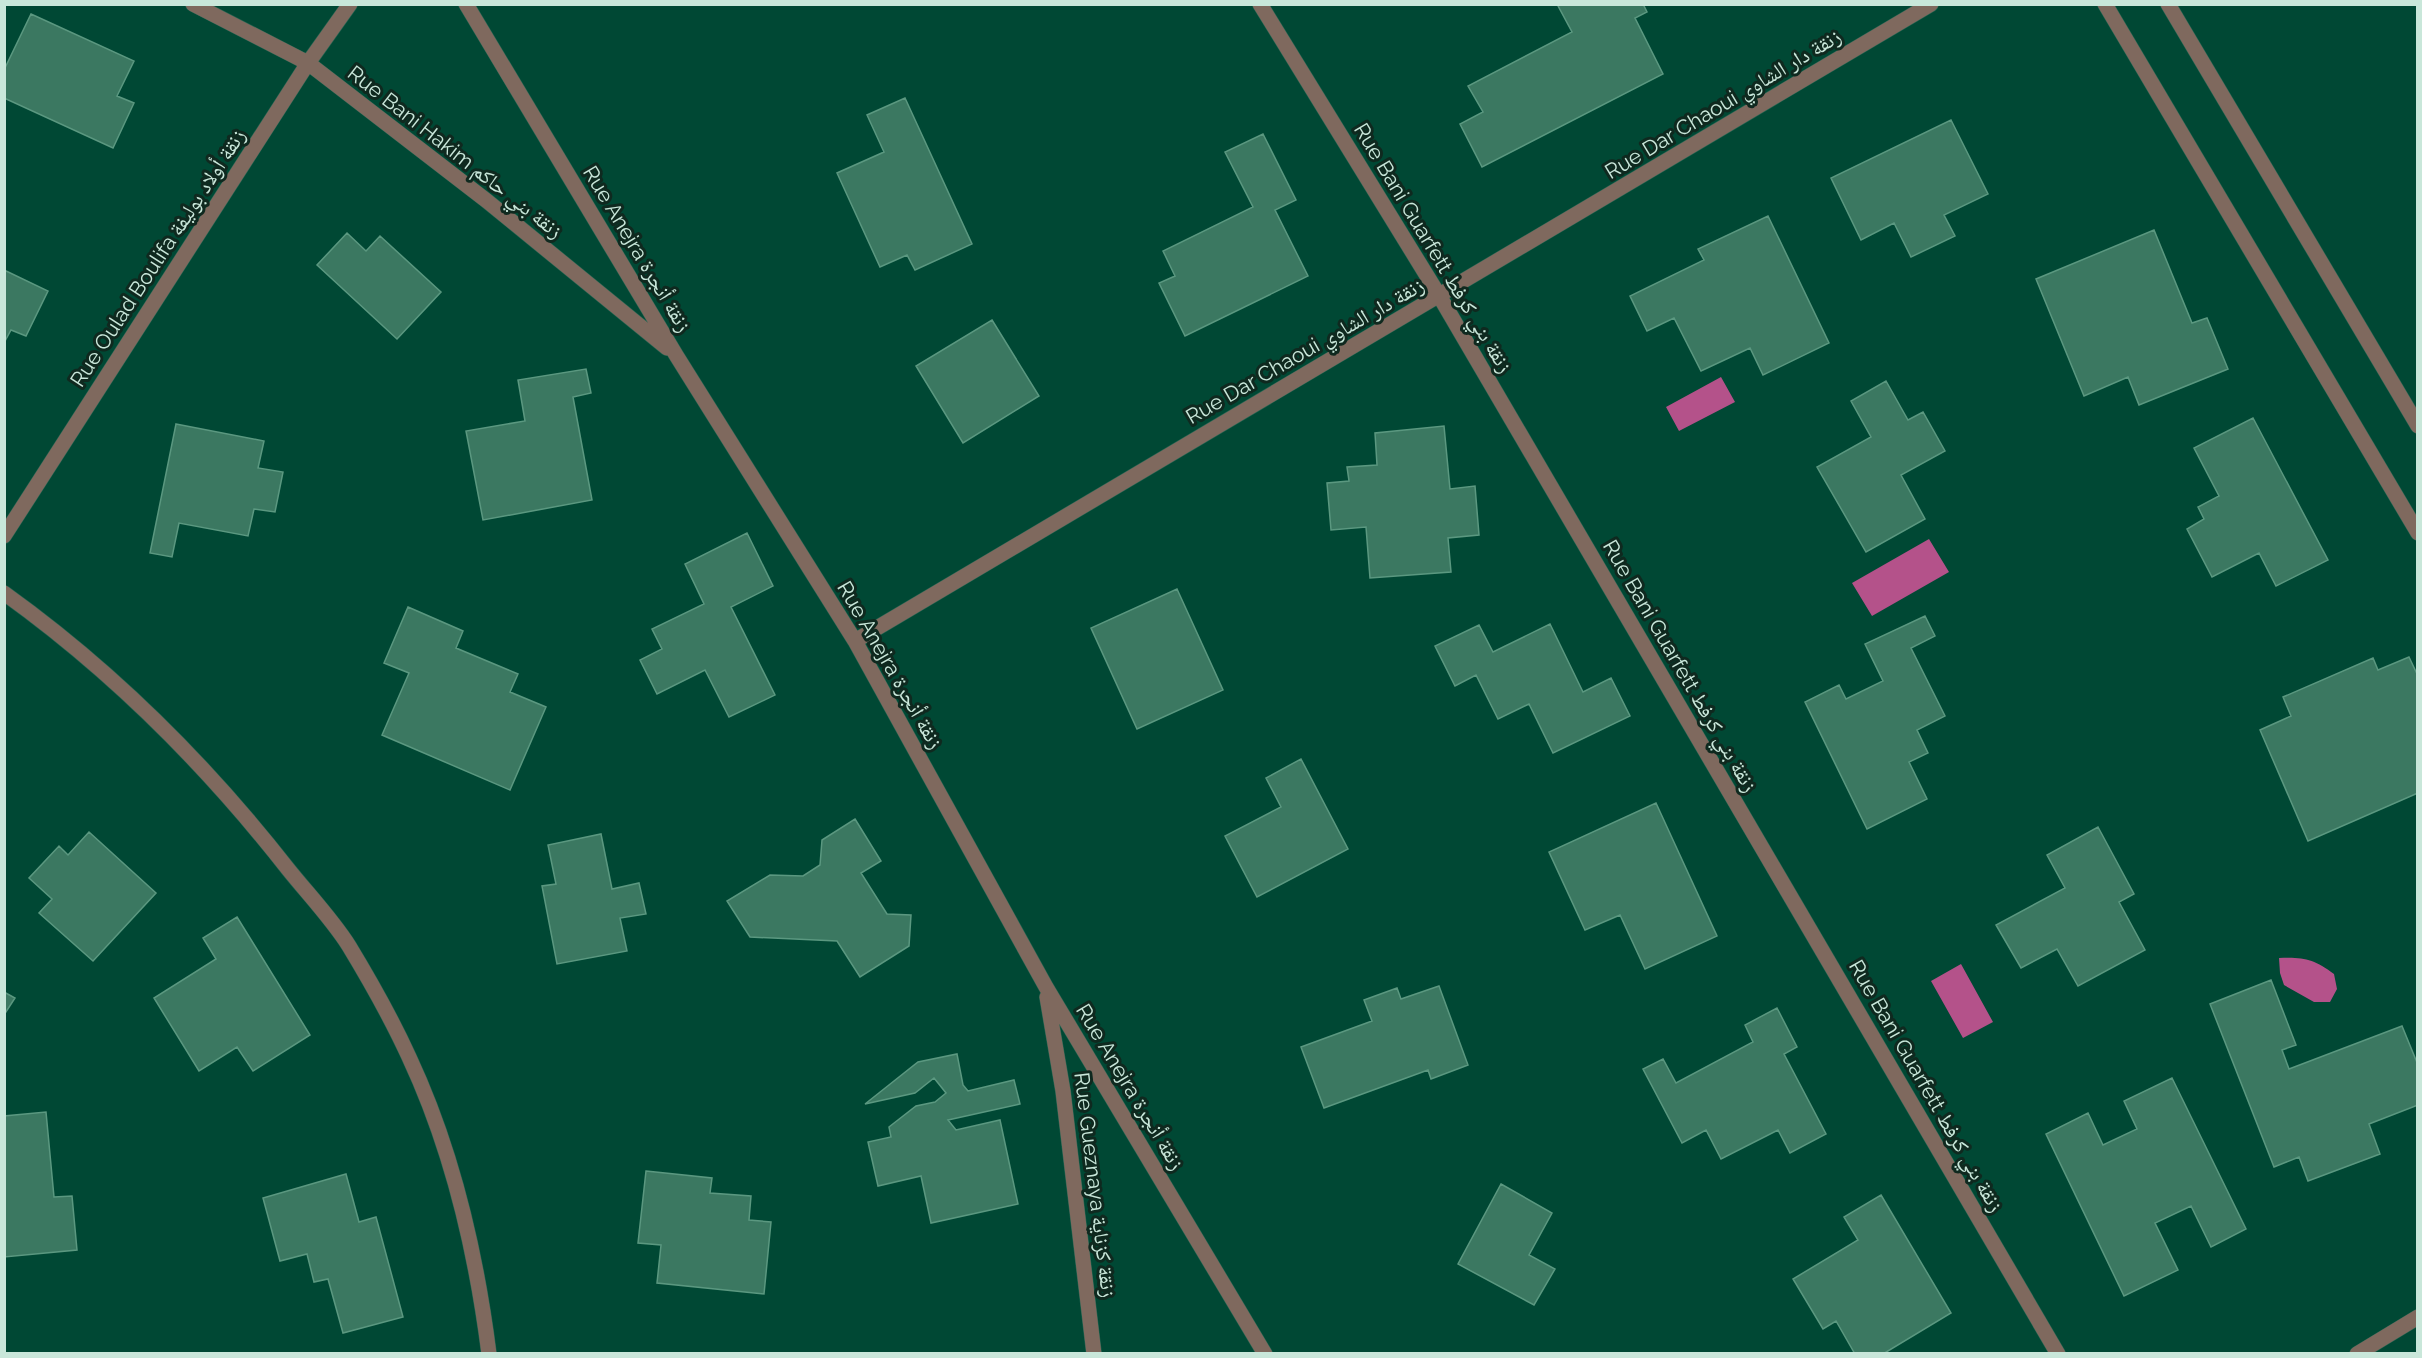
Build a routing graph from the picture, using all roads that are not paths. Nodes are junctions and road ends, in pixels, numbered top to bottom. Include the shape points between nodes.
1 (193, 4) edge
2 (350, 4) edge
3 (466, 4) edge
4 (1260, 4) edge
5 (1931, 4) edge
6 (2105, 4) edge
7 (2168, 4) edge
8 (308, 63) junction
9 (1440, 297) junction
10 (676, 355) junction
11 (2418, 426) edge
12 (2418, 533) edge
13 (4, 536) edge
14 (4, 593) edge
15 (855, 641) junction
16 (1046, 987) junction
17 (2418, 1317) edge
18 (489, 1353) edge
19 (1094, 1353) edge
20 (1265, 1353) edge
21 (2058, 1353) edge
22 (2357, 1353) edge

1 - 8 street, Rue Bani Hakim زنقة بني حاكم
2 - 8 street, Rue Oulad Boulifa زنقة أولاد بوليفة
3 - 10 street, Rue Anejra زنقة أنجرة
4 - 9 street, Rue Bani Guarfett زنقة بني كرفط
5 - 9 street, Rue Dar Chaoui زنقة دار الشاوي
6 - 12 street
7 - 11 street
8 - 10 street, Rue Bani Hakim زنقة بني حاكم via 487,201
8 - 13 street, Rue Oulad Boulifa زنقة أولاد بوليفة
9 - 15 street, Rue Dar Chaoui زنقة دار الشاوي
9 - 21 street, Rue Bani Guarfett زنقة بني كرفط
10 - 15 street, Rue Anejra زنقة أنجرة
14 - 18 street via 52,627 146,709 241,808 348,945 409,1056 435,1119 461,1197
15 - 16 street, Rue Anejra زنقة أنجرة
16 - 19 street, Rue Gueznaya زنقة كزناية via 1063,1091
16 - 20 street, Rue Anejra زنقة أنجرة
17 - 22 street

